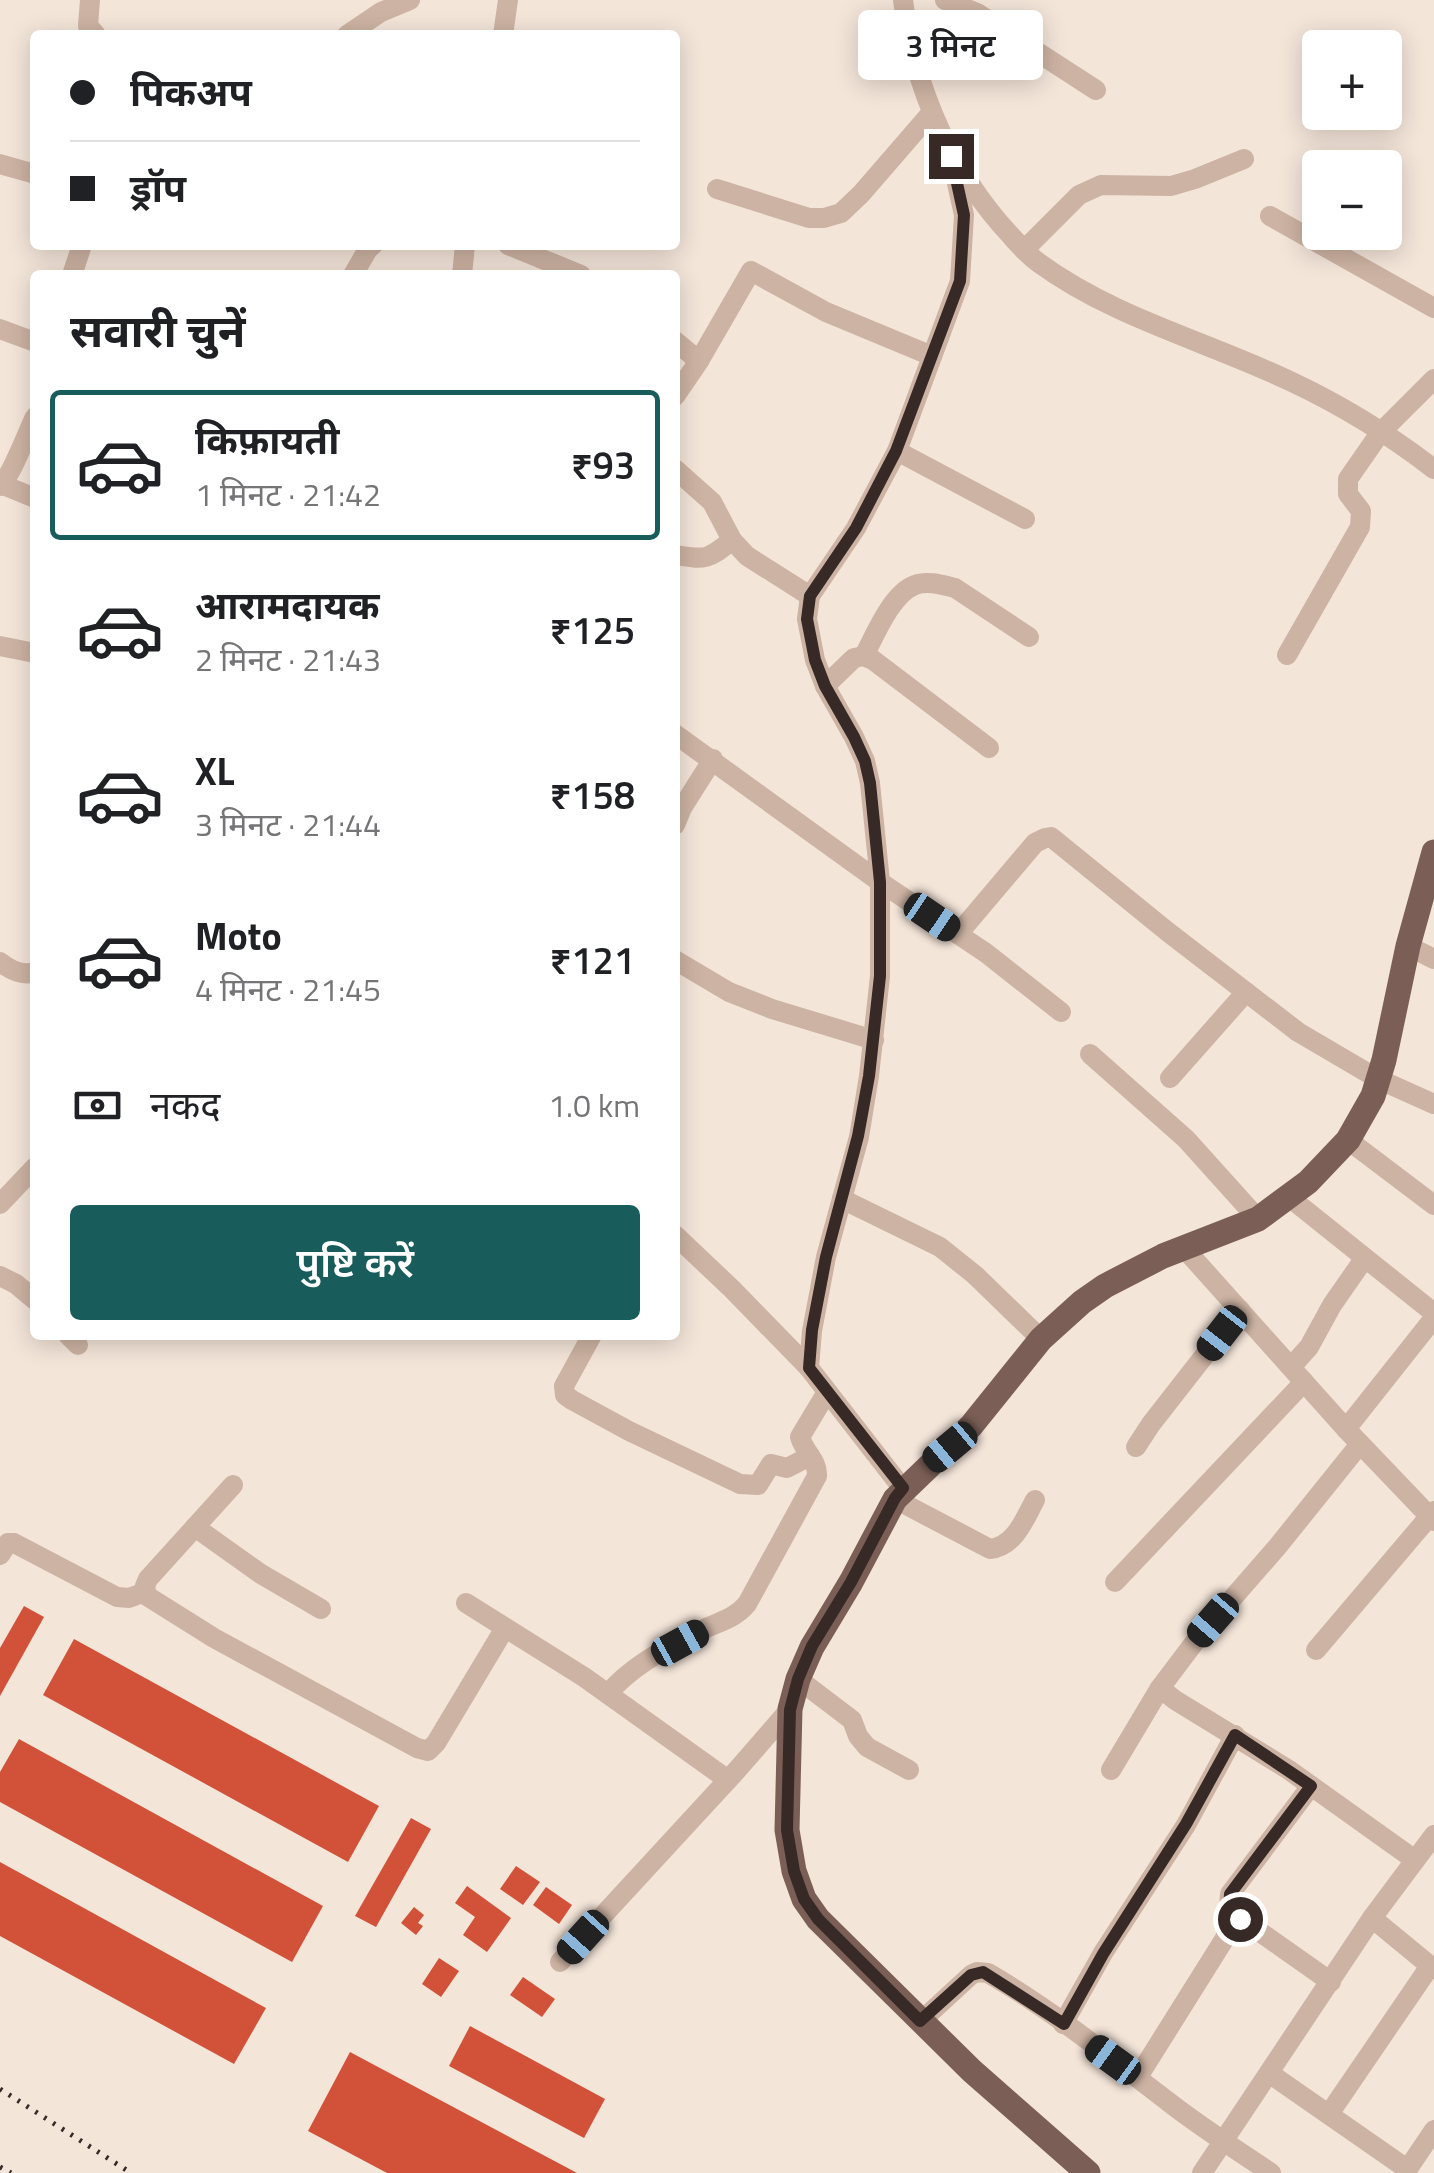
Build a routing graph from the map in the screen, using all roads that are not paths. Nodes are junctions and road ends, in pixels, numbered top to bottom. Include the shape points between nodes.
1 (90, 0) edge
2 (410, 0) edge
3 (508, 0) edge
4 (902, 0) edge
5 (944, 0) edge
6 (92, 30) edge
7 (354, 30) edge
8 (504, 30) edge
9 (1096, 90) dead end
10 (932, 112) junction
11 (951, 156) junction
12 (1244, 159) dead end
13 (0, 164) edge
14 (30, 173) edge
15 (718, 189) dead end
16 (1270, 216) dead end
17 (520, 250) edge
18 (1024, 250) junction
19 (568, 270) edge
20 (1434, 308) edge
21 (0, 329) edge
22 (30, 340) edge
23 (680, 345) edge
24 (932, 356) junction
25 (699, 361) junction
26 (1434, 379) edge
27 (680, 389) edge
28 (30, 427) edge
29 (1380, 433) junction
30 (896, 451) junction
31 (1434, 469) edge
32 (680, 473) edge
33 (2, 485) edge
34 (30, 496) edge
35 (1026, 519) dead end
36 (732, 540) junction
37 (680, 556) edge
38 (810, 596) junction
39 (1029, 637) dead end
40 (0, 646) edge
41 (30, 651) edge
42 (1287, 655) dead end
43 (864, 656) junction
44 (825, 686) junction
45 (680, 737) edge
46 (989, 748) dead end
47 (714, 759) junction
48 (680, 813) edge
49 (1433, 860) edge
50 (880, 882) junction
51 (958, 934) junction
52 (1408, 946) junction
53 (1434, 959) edge
54 (680, 963) edge
55 (2, 966) edge
56 (30, 974) edge
57 (1246, 992) junction
58 (1061, 1012) dead end
59 (874, 1040) junction
60 (1090, 1054) dead end
61 (1170, 1078) dead end
62 (1378, 1080) junction
63 (1434, 1104) edge
64 (1348, 1140) junction
65 (30, 1172) edge
66 (1289, 1197) junction
67 (842, 1199) junction
68 (0, 1204) edge
69 (1434, 1205) edge
70 (1258, 1219) junction
71 (680, 1240) edge
72 (1184, 1248) junction
73 (1364, 1259) junction
74 (0, 1276) edge
75 (30, 1296) edge
76 (1240, 1310) junction
77 (1434, 1316) edge
78 (1042, 1338) junction
79 (589, 1340) edge
80 (809, 1368) junction
81 (1298, 1374) junction
82 (828, 1392) junction
83 (1353, 1437) junction
84 (1136, 1447) dead end
85 (810, 1456) junction
86 (233, 1485) dead end
87 (899, 1494) junction
88 (1035, 1500) dead end
89 (1433, 1516) edge
90 (195, 1527) junction
91 (0, 1555) edge
92 (1115, 1582) dead end
93 (145, 1592) junction
94 (466, 1603) dead end
95 (321, 1609) dead end
96 (505, 1628) junction
97 (1316, 1650) dead end
98 (798, 1679) junction
99 (1160, 1688) junction
100 (608, 1694) junction
101 (790, 1710) junction
102 (1235, 1735) junction
103 (909, 1770) dead end
104 (1111, 1770) dead end
105 (728, 1780) junction
106 (1311, 1786) junction
107 (1434, 1834) edge
108 (1415, 1860) junction
109 (1372, 1918) junction
110 (1233, 1922) junction
111 (560, 1962) dead end
112 (1432, 1967) edge
113 (1331, 1982) junction
114 (920, 2021) junction
115 (1064, 2024) junction
116 (1269, 2073) junction
117 (1138, 2077) junction
118 (1329, 2114) junction
119 (1434, 2130) edge
120 (1223, 2140) junction
121 (1079, 2170) edge
122 (1406, 2171) edge
123 (1202, 2173) edge
124 (1272, 2173) edge

1 - 6 street
2 - 7 street
3 - 8 street
4 - 10 street
5 - 9 street
10 - 11 street
10 - 15 street via 840,213 809,218
11 - 18 street
11 - 24 street via 964,215 960,281
12 - 18 street via 1170,186 1101,185 1078,195
13 - 14 street
16 - 20 street
17 - 19 street
18 - 29 street via 1111,305 1294,382
21 - 22 street
23 - 25 street
24 - 25 street via 750,271
24 - 30 street
25 - 27 street
26 - 29 street
28 - 33 street
29 - 31 street
29 - 42 street via 1348,479 1360,527
30 - 35 street
30 - 38 street
32 - 36 street via 712,502
33 - 34 street
36 - 37 street via 712,556
36 - 38 street
38 - 44 street via 810,639
39 - 43 street via 954,588 917,584 896,599
40 - 41 street
43 - 44 street
43 - 46 street
44 - 50 street via 865,761
45 - 47 street
47 - 48 street
47 - 50 street
49 - 52 main road
50 - 51 street
50 - 59 street
51 - 57 street via 1035,843 1052,838
51 - 58 street
52 - 53 street
52 - 62 main road
54 - 59 street via 728,992
55 - 56 street
57 - 61 street
57 - 62 street
59 - 67 street
60 - 70 street via 1186,1139
62 - 63 street
62 - 64 main road
64 - 66 main road
64 - 69 street
65 - 68 street
66 - 70 main road
66 - 73 street
67 - 78 street via 940,1247
67 - 80 street
70 - 72 main road
71 - 80 street
72 - 76 street
72 - 78 main road via 1105,1286
73 - 77 street
73 - 81 street
74 - 75 street
76 - 81 street
76 - 84 street
77 - 83 street
78 - 87 main road via 971,1426
79 - 85 street via 564,1386 572,1400 750,1486 758,1486 772,1464 785,1468
80 - 82 street
81 - 83 street
81 - 92 street
82 - 85 street via 800,1434
82 - 87 street
83 - 89 street
83 - 99 street via 1278,1546
85 - 100 street via 817,1476 740,1612 630,1671
86 - 90 street
87 - 88 street via 990,1549 1014,1537
87 - 98 main road
89 - 97 street
90 - 93 street via 148,1579
90 - 95 street
91 - 93 street via 14,1543 107,1593 129,1598
93 - 96 street via 214,1638 424,1751 436,1743
94 - 96 street
96 - 100 street
98 - 101 main road
98 - 103 street via 852,1720 867,1747
99 - 102 street
99 - 104 street
100 - 105 street
101 - 105 street
101 - 114 main road via 787,1830 804,1899
102 - 106 street
102 - 115 street
105 - 111 street
106 - 108 street
106 - 110 street via 1230,1894
107 - 108 street
108 - 109 street
109 - 112 street
109 - 113 street
110 - 113 street via 1242,1920
110 - 117 street
112 - 118 street
113 - 116 street
114 - 115 street via 983,1972
114 - 121 main road
115 - 117 street
116 - 118 street
116 - 120 street
117 - 120 street
118 - 122 street
119 - 122 street
120 - 123 street
120 - 124 street

